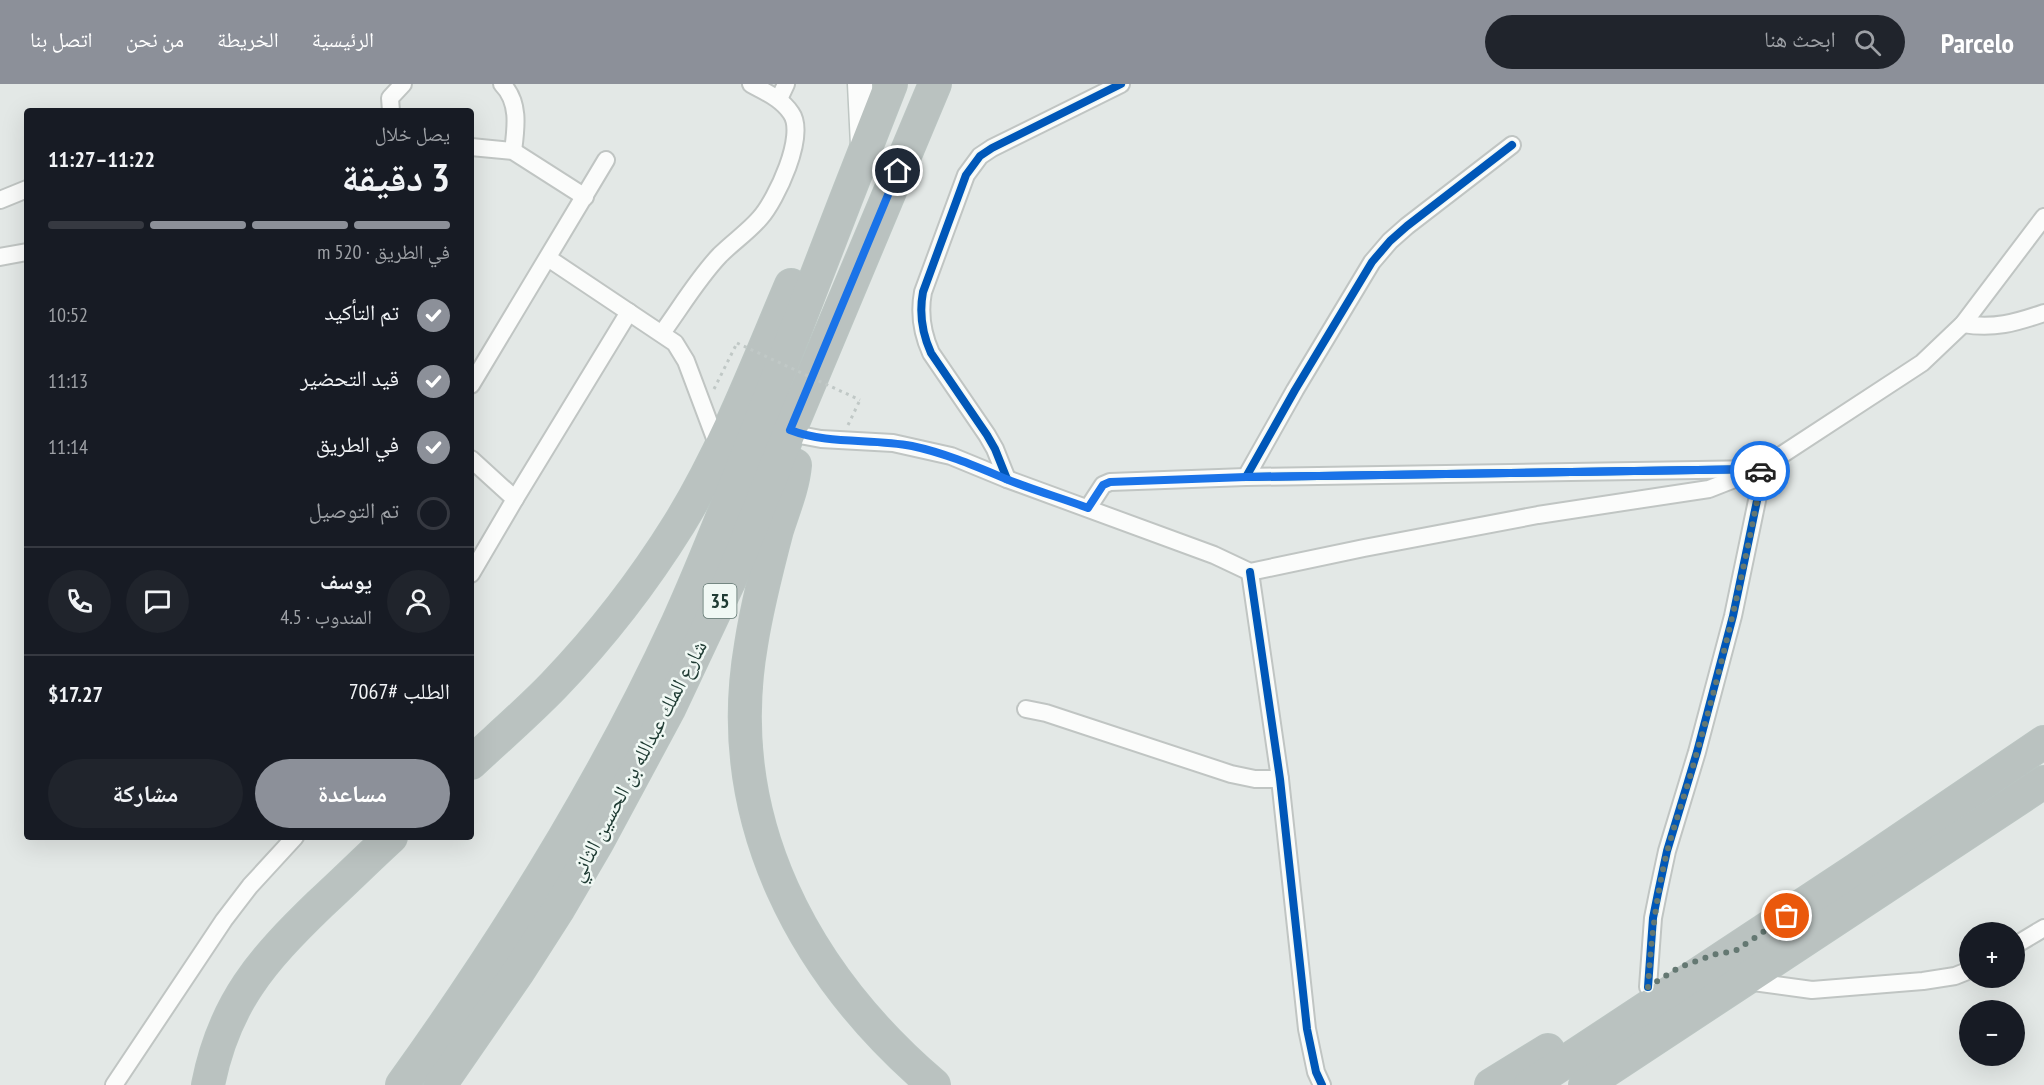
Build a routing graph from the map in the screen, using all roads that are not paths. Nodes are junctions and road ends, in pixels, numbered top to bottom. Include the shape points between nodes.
1 (403, 84) edge
2 (502, 84) edge
3 (751, 84) edge
4 (860, 84) edge
5 (891, 84) edge
6 (935, 84) edge
7 (1121, 84) edge
8 (783, 92) edge
9 (391, 108) edge
10 (1512, 146) dead end
11 (474, 147) edge
12 (513, 151) junction
13 (606, 160) dead end
14 (859, 166) junction
15 (24, 190) edge
16 (585, 196) junction
17 (0, 200) edge
18 (2044, 217) edge
19 (24, 253) edge
20 (0, 257) edge
21 (548, 258) junction
22 (629, 312) junction
23 (2044, 313) edge
24 (1963, 324) junction
25 (662, 333) junction
26 (474, 380) edge
27 (790, 430) junction
28 (719, 450) junction
29 (474, 462) edge
30 (1760, 469) junction
31 (1246, 477) junction
32 (1007, 479) junction
33 (514, 499) junction
34 (1088, 508) junction
35 (474, 569) edge
36 (1250, 572) junction
37 (1026, 709) dead end
38 (2044, 742) edge
39 (474, 760) edge
40 (1280, 779) junction
41 (2044, 782) edge
42 (292, 840) edge
43 (388, 840) edge
44 (2044, 928) edge
45 (2025, 939) edge
46 (1735, 951) junction
47 (1959, 974) edge
48 (1743, 980) junction
49 (1648, 987) junction
50 (114, 1085) edge
51 (208, 1085) edge
52 (402, 1085) edge
53 (440, 1085) edge
54 (934, 1085) edge
55 (1322, 1085) edge
56 (1491, 1085) edge
57 (1530, 1085) edge
58 (1585, 1085) edge

1 - 9 street via 390,98
2 - 12 street via 514,106
3 - 8 street
4 - 14 street, شارع الملك عبدالله بن الحسين الثاني / 35
5 - 14 highway, شارع الملك عبدالله بن الحسين الثاني / 35
6 - 27 highway, شارع الملك عبدالله بن الحسين الثاني / 35
7 - 32 street via 980,156 966,175 923,292 920,308 927,346 987,435
8 - 25 street via 796,133 772,204 720,255
10 - 31 street via 1381,250
11 - 12 street
12 - 16 street
13 - 16 street
14 - 28 highway via 819,218
14 - 52 highway, شارع الملك عبدالله بن الحسين الثاني / 35 via 730,500 677,624 592,787 522,906
15 - 17 street
16 - 21 street
18 - 24 street
19 - 20 street
21 - 22 street
21 - 26 street
22 - 25 street
22 - 33 street
23 - 24 street via 2016,323 1985,327
24 - 30 street via 1922,363
25 - 28 street via 675,343 686,361
27 - 32 street via 821,439 913,446
27 - 53 highway, شارع الملك عبدالله بن الحسين الثاني / 35 via 707,631 634,776 553,917
27 - 54 highway via 794,477 758,606 745,686 746,744 754,801 780,884 821,961 880,1036
28 - 39 highway via 680,523 609,624 554,686
29 - 33 street
30 - 31 street
30 - 36 street via 1709,489 1527,517
30 - 49 street via 1759,491 1732,616 1658,892
31 - 34 street via 1110,482 1103,485
32 - 34 street
33 - 35 street
34 - 36 street
36 - 40 street
37 - 40 street via 1231,774
38 - 46 highway
40 - 55 street via 1307,1029
41 - 48 highway
42 - 50 street via 224,920
43 - 51 highway via 287,935 258,969 225,1026
44 - 45 street
46 - 49 highway via 1689,963
46 - 57 highway
47 - 48 street via 1812,990
48 - 58 highway
49 - 56 highway

